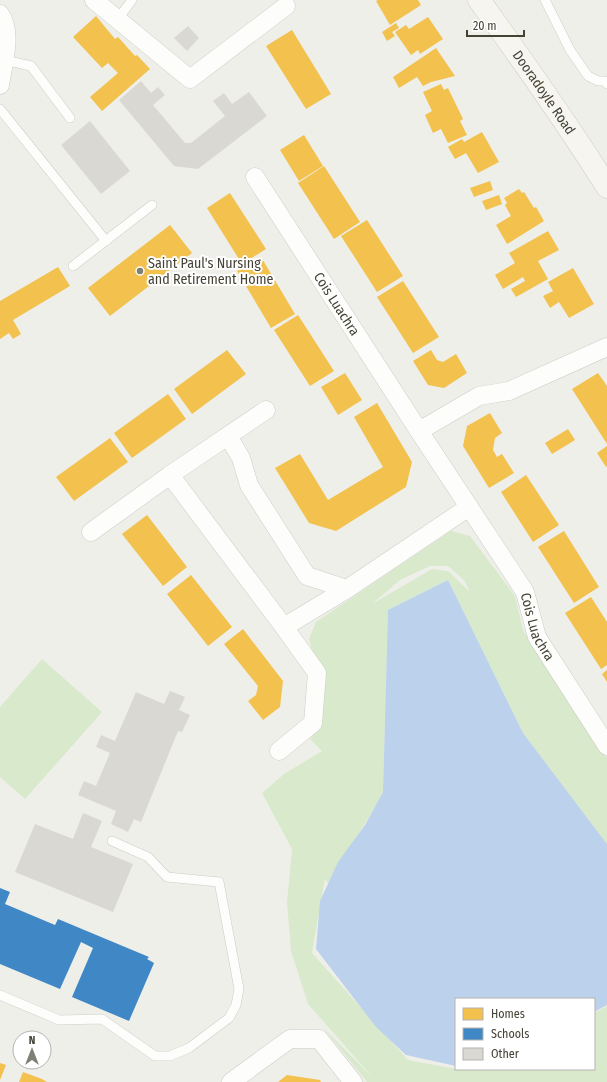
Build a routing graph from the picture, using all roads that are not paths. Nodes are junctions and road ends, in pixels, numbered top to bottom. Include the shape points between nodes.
1 (94, 0) edge
2 (132, 0) edge
3 (480, 0) edge
4 (545, 0) edge
5 (286, 6) dead end
6 (0, 14) edge
7 (118, 20) junction
8 (4, 60) junction
9 (607, 84) edge
10 (0, 85) edge
11 (0, 109) edge
12 (70, 118) dead end
13 (255, 177) dead end
14 (607, 187) edge
15 (152, 205) dead end
16 (106, 241) junction
17 (72, 266) dead end
18 (605, 347) edge
19 (266, 410) dead end
20 (419, 431) junction
21 (228, 436) junction
22 (170, 475) junction
23 (469, 506) junction
24 (91, 532) dead end
25 (347, 589) junction
26 (284, 627) junction
27 (607, 746) edge
28 (279, 751) dead end
29 (112, 841) dead end
30 (0, 995) edge
31 (231, 1082) edge
32 (353, 1082) edge

1 - 7 street
2 - 7 lane
3 - 14 main road, Dooradoyle Road via 540,84
4 - 9 lane via 570,50 588,76
5 - 7 street via 190,79
6 - 8 street via 7,39
8 - 10 street
8 - 12 lane via 31,66
11 - 16 lane
13 - 20 street, Cois Luachra
15 - 16 lane
16 - 17 lane
18 - 20 street via 509,391 479,396
19 - 21 street
20 - 23 street, Cois Luachra
21 - 22 street
21 - 25 street via 241,458 249,485 307,576
22 - 24 street
22 - 26 street
23 - 25 street
23 - 27 street, Cois Luachra via 526,592 537,637
25 - 26 street
26 - 28 street via 317,673 313,723
29 - 30 lane via 148,857 168,877 219,882 239,989 236,1005 229,1018 189,1048 170,1056 155,1056 102,1019 59,1020
31 - 32 street via 290,1039 319,1039

